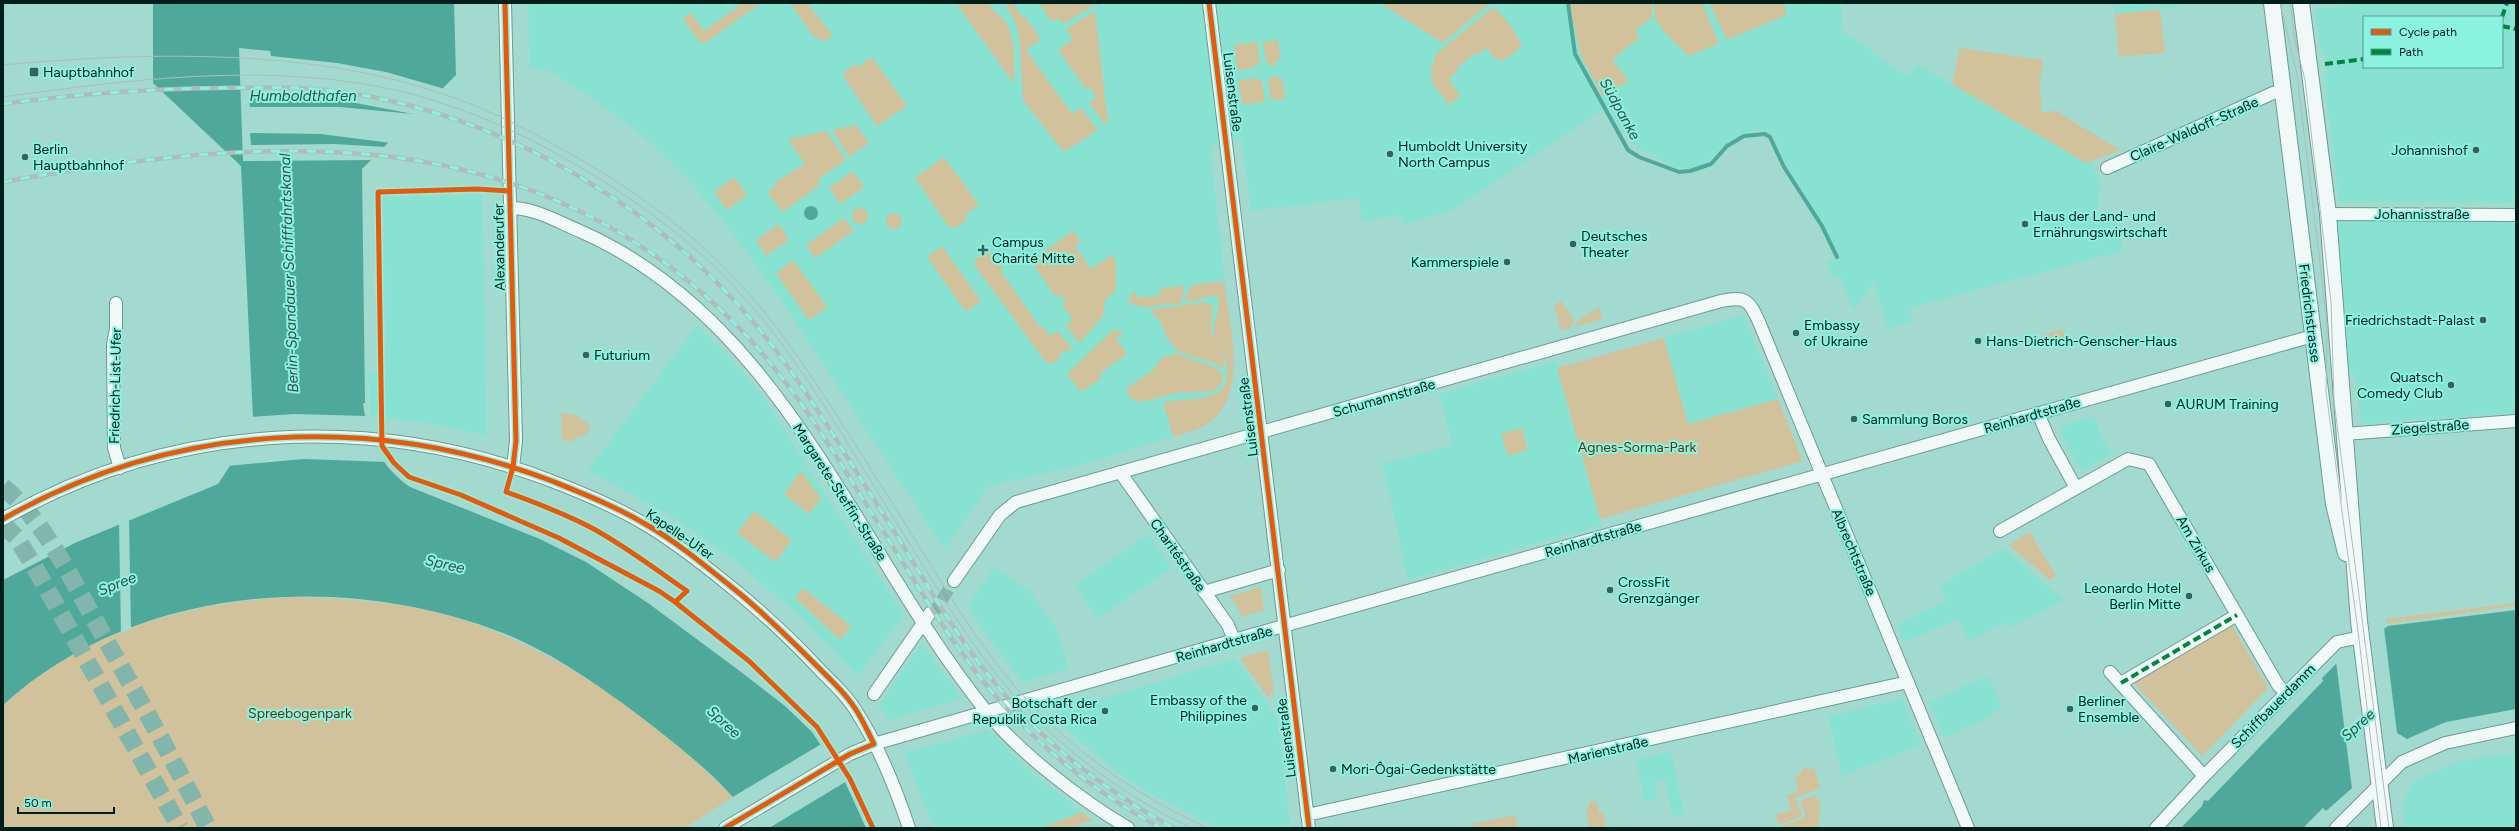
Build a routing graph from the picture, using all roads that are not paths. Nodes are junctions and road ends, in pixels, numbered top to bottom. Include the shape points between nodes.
1 (505, 3) edge
2 (1210, 3) edge
3 (2272, 3) edge
4 (2301, 3) edge
5 (2283, 92) junction
6 (2107, 168) dead end
7 (510, 208) junction
8 (2328, 214) junction
9 (2516, 215) edge
10 (1721, 302) joint
11 (116, 303) dead end
12 (2336, 332) junction
13 (2313, 336) junction
14 (2038, 413) junction
15 (2516, 421) edge
16 (1262, 432) junction
17 (2344, 434) junction
18 (513, 467) junction
19 (120, 468) junction
20 (1120, 472) junction
21 (1822, 474) junction
22 (2076, 488) junction
23 (3, 519) edge
24 (2000, 531) dead end
25 (1279, 570) junction
26 (954, 581) tunnel mouth
27 (1204, 592) junction
28 (2237, 615) junction
29 (926, 617) junction
30 (2359, 621) junction
31 (1286, 626) junction
32 (2361, 637) junction
33 (1234, 640) junction
34 (2110, 672) dead end
35 (1908, 682) junction
36 (2121, 683) junction
37 (2286, 693) junction
38 (874, 694) dead end
39 (986, 712) junction
40 (2516, 728) edge
41 (874, 744) junction
42 (2204, 776) junction
43 (2379, 778) junction
44 (1307, 815) junction
45 (726, 828) edge
46 (910, 828) edge
47 (1128, 828) edge
48 (1309, 828) edge
49 (1968, 828) edge
50 (2156, 828) edge
51 (2336, 828) edge
52 (2385, 828) edge

1 - 7 street, Alexanderufer
2 - 16 street, Luisenstraße
3 - 5 main road, Friedrichstrasse
4 - 8 main road, Friedrichstrasse
5 - 6 street, Claire-Waldoff-Straße via 2273,93
5 - 13 main road, Friedrichstrasse
7 - 18 street, Alexanderufer via 516,441
7 - 29 street, Margarete-Steffin-Straße via 527,208 597,239 640,264 701,313 735,347 788,412
8 - 9 street, Johannisstraße
8 - 12 main road, Friedrichstrasse
10 - 16 street, Schumannstraße
10 - 21 street, Albrechtstraße via 1736,298 1751,305
11 - 19 street, Friedrich-List-Ufer via 113,344 114,448
12 - 13 main road, Friedrichstrasse
12 - 17 main road, Friedrichstrasse
13 - 14 street, Reinhardtstraße
13 - 30 main road, Friedrichstrasse via 2334,504 2348,558
14 - 21 street, Reinhardtstraße
14 - 22 street
15 - 17 street, Ziegelstraße
16 - 20 street, Schumannstraße
16 - 25 street, Luisenstraße
17 - 30 main road, Friedrichstrasse
18 - 19 street, Kapelle-Ufer via 487,458 432,446 384,439 300,436 215,445 161,456
18 - 41 street, Kapelle-Ufer via 590,496 635,518 706,566 792,640 839,689 859,714
19 - 23 street, Kapelle-Ufer via 74,485
20 - 26 street, Schumannstraße via 1016,502 1007,508
20 - 27 street, Charitéstraße
21 - 31 street, Reinhardtstraße
21 - 35 street, Albrechtstraße
22 - 24 street, Am Zirkus
22 - 28 street, Am Zirkus via 2128,458 2149,464
25 - 27 street
25 - 31 street, Luisenstraße
27 - 33 street, Charitéstraße via 1228,625
28 - 36 street
28 - 37 street, Am Zirkus via 2278,685
29 - 38 street
29 - 39 street, Margarete-Steffin-Straße
30 - 32 main road, Friedrichstrasse
31 - 33 street, Reinhardtstraße
31 - 44 street, Luisenstraße
32 - 37 street, Schiffbauerdamm via 2338,642
32 - 43 main road, Friedrichstrasse
33 - 39 street, Reinhardtstraße
34 - 36 street
35 - 44 street, Marienstraße
35 - 49 street, Albrechtstraße
36 - 42 street
37 - 42 street, Schiffbauerdamm
39 - 41 street, Reinhardtstraße
39 - 47 street, Margarete-Steffin-Straße via 1068,787
40 - 43 street via 2442,744 2402,762
41 - 45 street, Reinhardtstraße via 850,754
41 - 46 street
42 - 50 street, Schiffbauerdamm
43 - 51 street
43 - 52 main road, Friedrichstrasse
44 - 48 street, Luisenstraße

